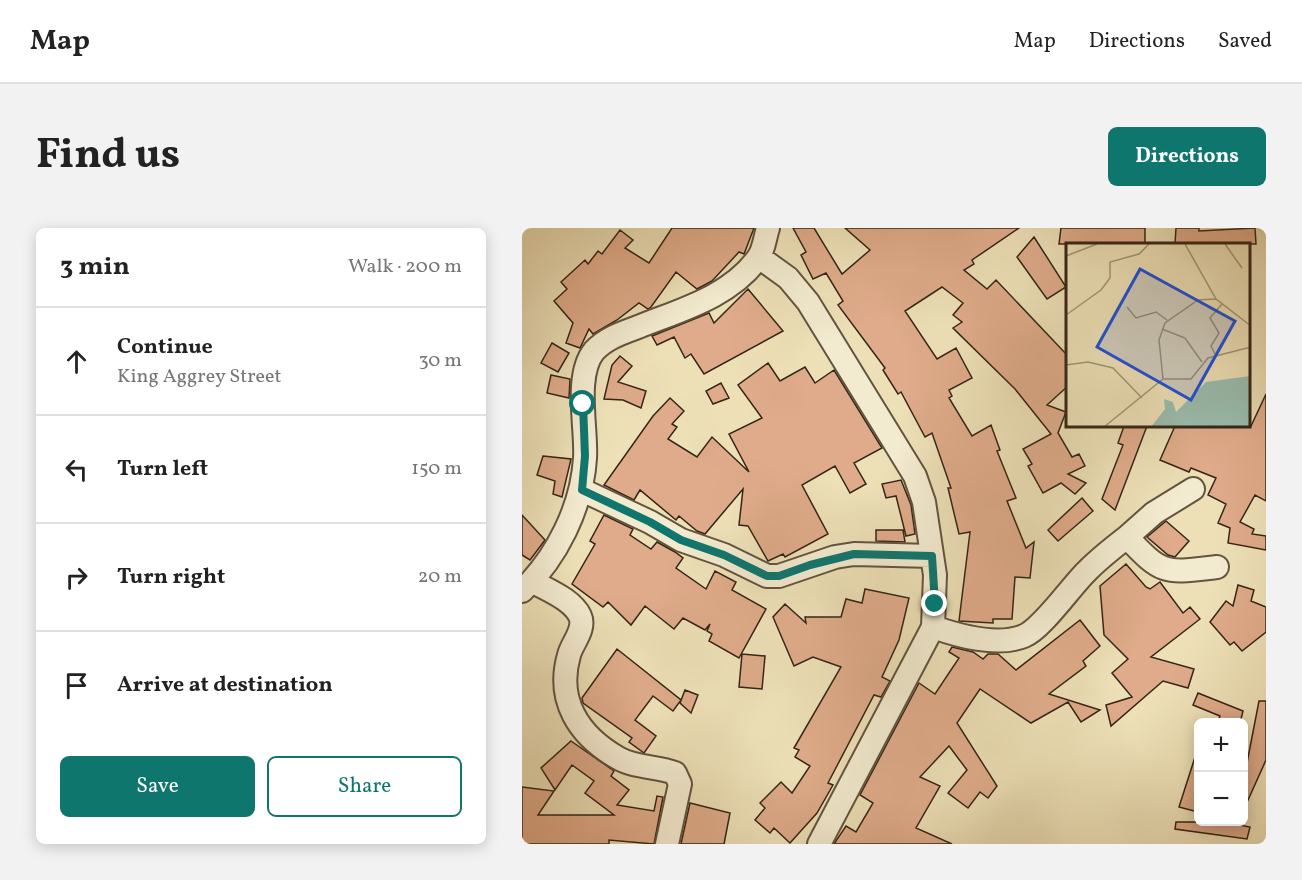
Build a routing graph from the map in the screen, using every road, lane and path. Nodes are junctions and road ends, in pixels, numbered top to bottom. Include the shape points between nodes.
1 (768, 228) edge
2 (759, 256) junction
3 (1193, 489) dead end
4 (582, 490) junction
5 (1127, 537) junction
6 (932, 556) junction
7 (1217, 567) dead end
8 (527, 586) edge
9 (933, 627) junction
10 (666, 844) edge
11 (819, 844) edge

1 - 2 street
2 - 4 street via 721,292 610,338 593,352 583,404
2 - 6 street via 788,278 808,302 915,476 924,502
3 - 5 street via 1154,513
4 - 6 street via 681,540 767,576 854,554
4 - 8 street via 562,535
5 - 7 street via 1160,568 1181,573
5 - 9 street via 1087,570 1026,636 991,639
6 - 9 street
8 - 10 street via 560,597 580,615 582,624 569,654 564,686 566,702 578,723 618,758 675,773 680,784
9 - 11 street

